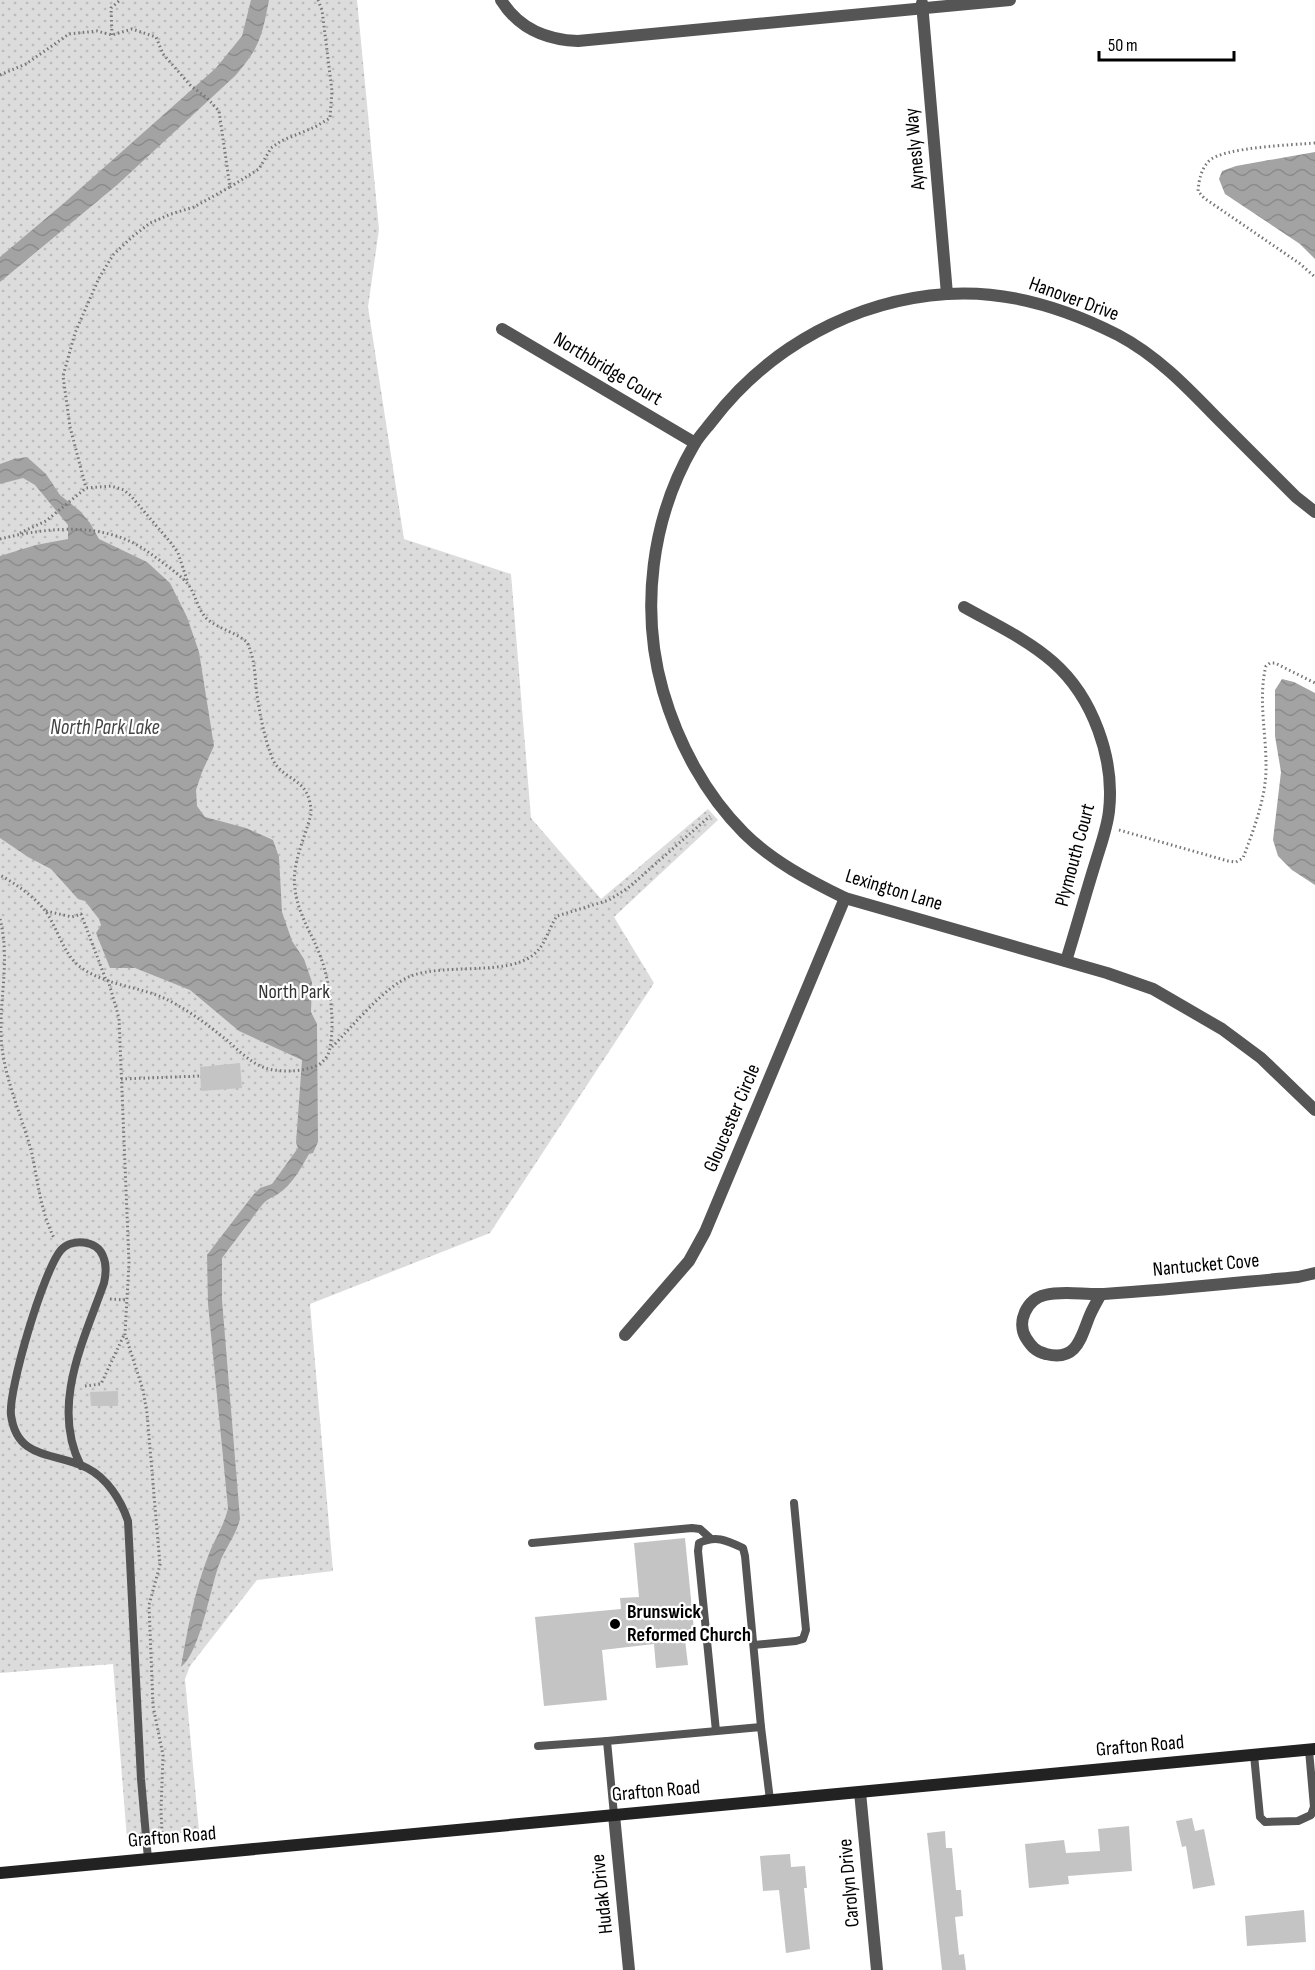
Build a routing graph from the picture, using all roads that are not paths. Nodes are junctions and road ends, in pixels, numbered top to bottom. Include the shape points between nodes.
1 (501, 0) edge
2 (1010, 0) edge
3 (922, 4) edge
4 (947, 294) junction
5 (502, 329) dead end
6 (695, 443) junction
7 (1315, 512) edge
8 (964, 606) dead end
9 (845, 898) junction
10 (1066, 961) junction
11 (1315, 1110) edge
12 (1315, 1273) edge
13 (1101, 1294) junction
14 (625, 1335) dead end
15 (81, 1466) junction
16 (794, 1503) dead end
17 (710, 1538) junction
18 (532, 1543) dead end
19 (754, 1645) junction
20 (761, 1727) junction
21 (716, 1731) junction
22 (607, 1741) junction
23 (538, 1746) dead end
24 (1312, 1750) edge
25 (1254, 1755) junction
26 (860, 1791) junction
27 (770, 1800) junction
28 (614, 1815) junction
29 (148, 1859) junction
30 (0, 1873) edge
31 (629, 1970) edge
32 (877, 1970) edge

1 - 3 street via 522,25 540,35 578,41
2 - 3 street
3 - 4 street, Aynesly Way
4 - 6 street, Hanover Drive via 879,306 808,336 746,382
4 - 7 street, Hanover Drive via 1017,299 1066,313 1121,337 1180,380
5 - 6 street, Northbridge Court
6 - 9 street, Lexington Lane via 664,514 651,591 656,667 679,739 720,807 746,835 778,861
8 - 10 street, Plymouth Court via 1032,645 1056,664 1080,693 1096,726 1108,766 1110,797 1106,826
9 - 10 street, Lexington Lane
9 - 14 street, Gloucester Circle via 705,1232 689,1261
10 - 11 street, Lexington Lane via 1153,989 1188,1008 1261,1058
12 - 13 street, Nantucket Cove
13 - 13 street, Nantucket Cove via 1043,1295 1030,1303 1023,1314 1023,1334 1033,1348 1045,1354 1062,1355 1075,1349
15 - 15 lane via 44,1456 22,1443 11,1413 12,1390 36,1304 61,1251 77,1242 97,1247 105,1264 104,1283 81,1348 68,1408 68,1429
15 - 29 lane via 109,1486 128,1521
16 - 19 lane via 806,1630 803,1639
17 - 18 lane via 700,1529 692,1528
17 - 19 lane via 743,1548
17 - 21 lane via 699,1543 698,1551
19 - 20 lane
20 - 21 lane
20 - 27 lane
21 - 22 lane
22 - 23 lane
22 - 28 lane
24 - 25 street, Grafton Road
24 - 25 lane via 1314,1807 1311,1815 1298,1821 1265,1822 1260,1817
25 - 26 street, Grafton Road
26 - 27 street, Grafton Road
26 - 32 street, Carolyn Drive
27 - 28 street, Grafton Road
28 - 29 street, Grafton Road
28 - 31 street, Hudak Drive
29 - 30 street, Grafton Road

